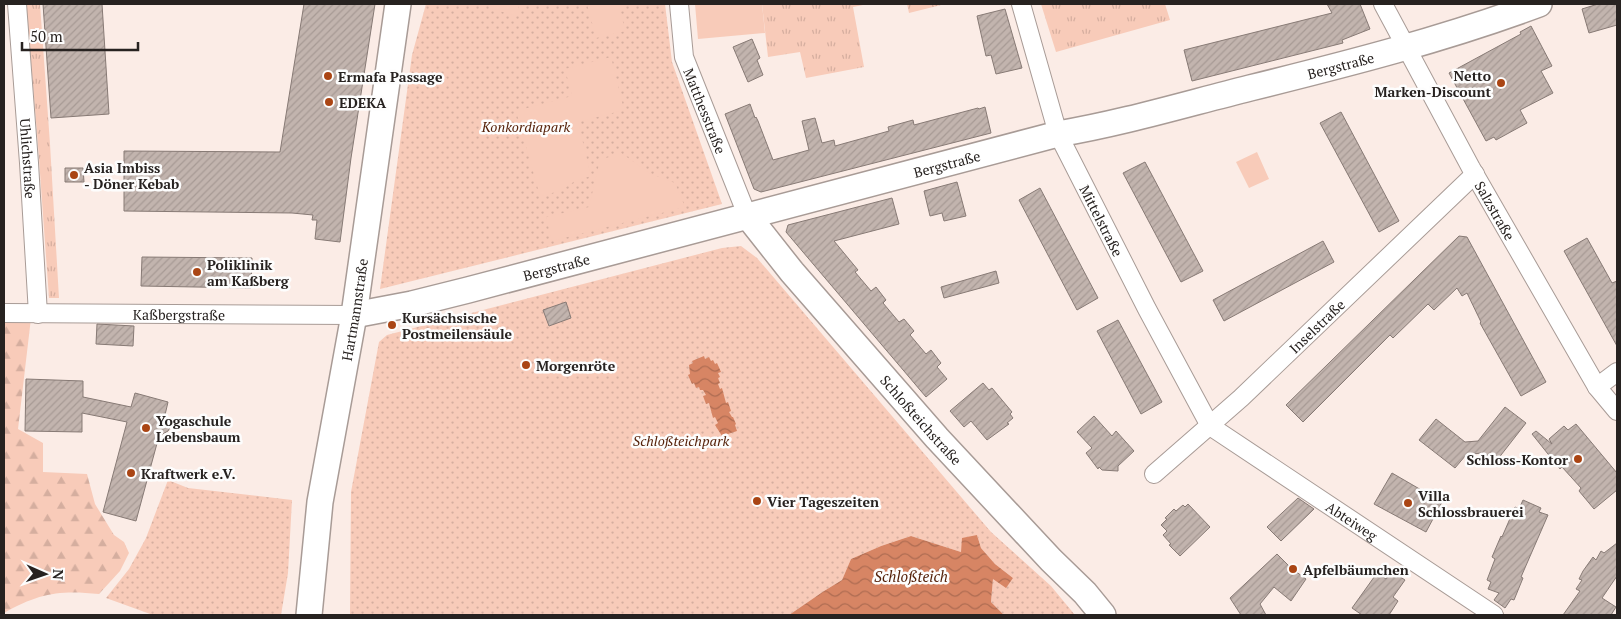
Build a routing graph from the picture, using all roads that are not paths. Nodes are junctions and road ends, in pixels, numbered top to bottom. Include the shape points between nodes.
1 (17, 4) edge
2 (398, 4) edge
3 (679, 4) edge
4 (1021, 4) edge
5 (1383, 4) edge
6 (1539, 4) edge
7 (1406, 47) junction
8 (1058, 134) junction
9 (1475, 174) junction
10 (747, 215) junction
11 (4, 313) edge
12 (38, 314) junction
13 (354, 315) junction
14 (1617, 372) edge
15 (1597, 387) junction
16 (1617, 411) edge
17 (1210, 426) junction
18 (1154, 474) dead end
19 (309, 615) edge
20 (1103, 615) edge
21 (1494, 615) edge

1 - 12 street, Uhlichstraße
2 - 13 main road, Hartmannstraße
3 - 10 street, Matthesstraße via 684,57
4 - 8 street, Mittelstraße
5 - 7 street, Salzstraße
6 - 7 main road, Bergstraße
7 - 8 main road, Bergstraße via 1138,117
7 - 9 street, Salzstraße
8 - 10 main road, Bergstraße
8 - 17 street, Mittelstraße
9 - 15 street, Salzstraße
9 - 17 street, Inselstraße
10 - 13 main road, Bergstraße via 468,290
10 - 20 main road, Schloßteichstraße via 792,272 937,438 1051,560 1086,592
11 - 12 street, Kaßbergstraße
12 - 13 street, Kaßbergstraße
13 - 19 main road, Hartmannstraße via 320,502
14 - 15 street
15 - 16 street, Salzstraße
17 - 18 street, Inselstraße
17 - 21 street, Abteiweg

